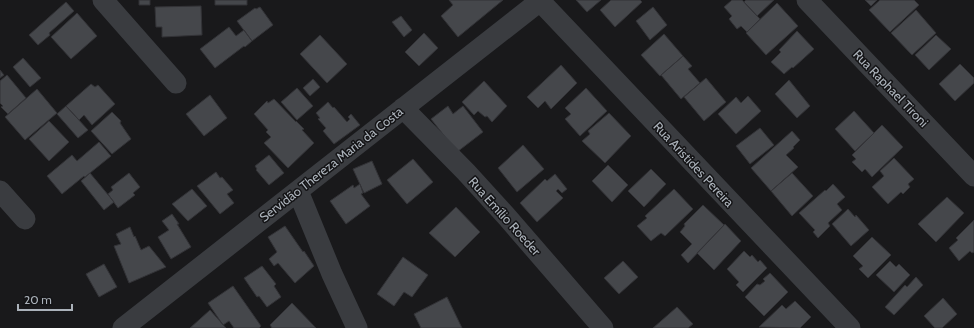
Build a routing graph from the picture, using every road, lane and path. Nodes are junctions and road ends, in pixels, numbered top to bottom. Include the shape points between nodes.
1 (103, 0) edge
2 (539, 0) edge
3 (807, 0) edge
4 (176, 83) dead end
5 (403, 108) junction
6 (974, 176) edge
7 (298, 191) junction
8 (0, 192) edge
9 (25, 219) dead end
10 (123, 328) edge
11 (357, 328) edge
12 (603, 328) edge
13 (850, 328) edge

1 - 4 street
2 - 5 street, Servidão Thereza Maria da Costa
2 - 13 street, Rua Aristides Pereira
3 - 6 street, Rua Raphael Tironi
5 - 7 street, Servidão Thereza Maria da Costa
5 - 12 street, Rua Emílio Roeder via 485,192
7 - 10 street, Servidão Thereza Maria da Costa
7 - 11 street
8 - 9 street

